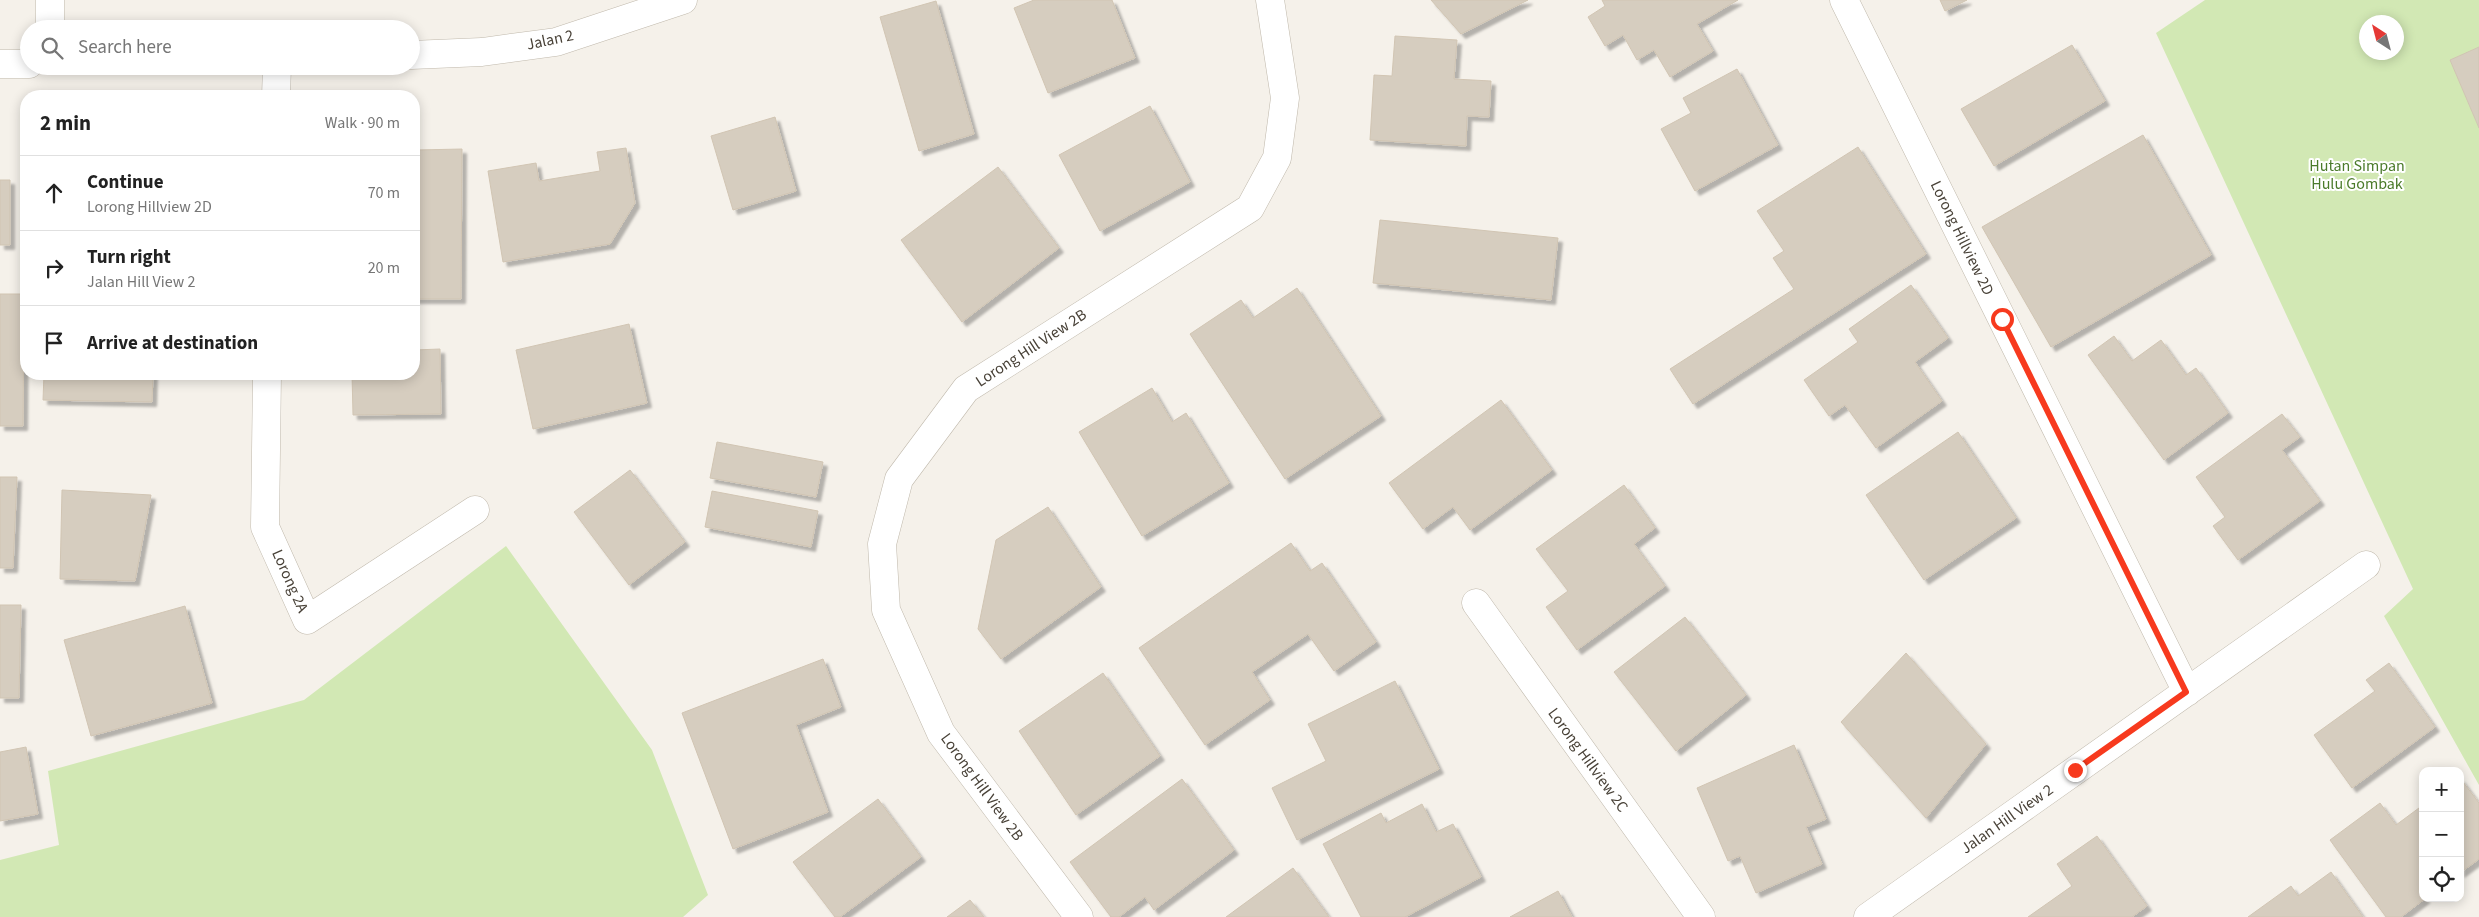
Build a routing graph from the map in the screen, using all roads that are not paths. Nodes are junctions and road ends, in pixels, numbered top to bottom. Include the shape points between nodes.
1 (50, 0) edge
2 (683, 0) edge
3 (1270, 0) edge
4 (1844, 0) edge
5 (50, 20) edge
6 (420, 55) edge
7 (0, 64) edge
8 (20, 64) edge
9 (277, 75) edge
10 (276, 90) edge
11 (267, 380) edge
12 (474, 510) dead end
13 (2366, 565) dead end
14 (1476, 603) dead end
15 (2186, 692) junction
16 (1079, 917) edge
17 (1701, 917) edge
18 (1868, 917) edge

1 - 5 street
2 - 6 street, Jalan 2 via 556,42 482,52
3 - 16 street, Lorong Hill View 2B via 1285,98 1277,158 1250,208 966,389 899,479 882,544 886,610 941,733
4 - 15 street, Lorong Hillview 2D
7 - 8 street
9 - 10 street
11 - 12 street, Lorong 2A via 265,527 307,620
13 - 15 street, Jalan Hill View 2
14 - 17 street, Lorong Hillview 2C
15 - 18 street, Jalan Hill View 2

